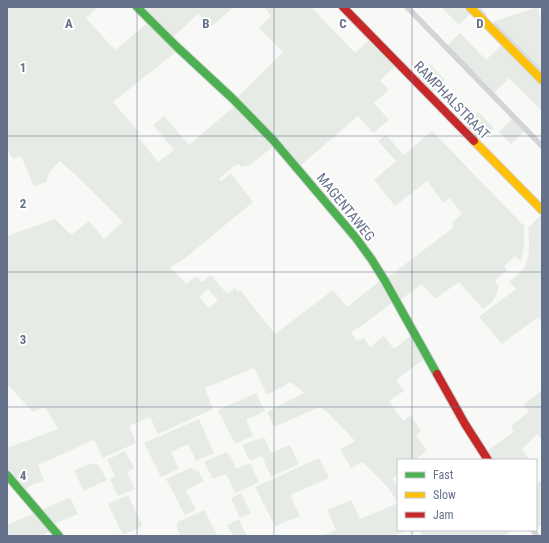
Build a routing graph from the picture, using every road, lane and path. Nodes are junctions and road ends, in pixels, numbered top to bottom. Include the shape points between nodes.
1 (137, 7) edge
2 (344, 7) edge
3 (407, 7) edge
4 (470, 7) edge
5 (542, 80) edge
6 (542, 146) edge
7 (542, 210) edge
8 (487, 459) edge
9 (7, 475) edge
10 (59, 536) edge

1 - 8 street, MAGENTAWEG via 273,140 360,243 385,280 465,424
2 - 7 street, RAMPHALSTRAAT
3 - 6 street
4 - 5 street
9 - 10 street

